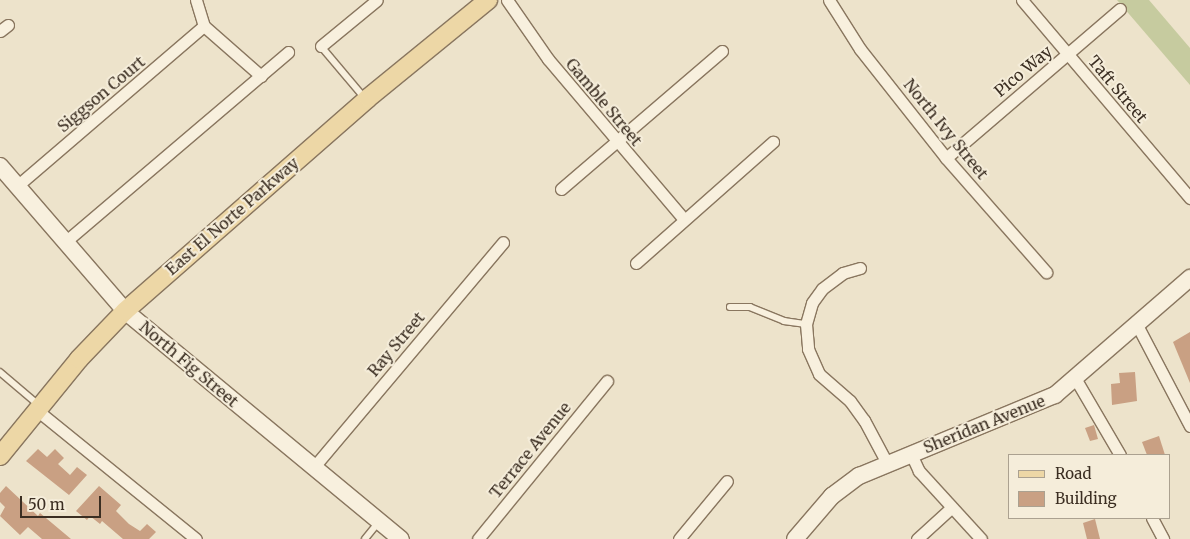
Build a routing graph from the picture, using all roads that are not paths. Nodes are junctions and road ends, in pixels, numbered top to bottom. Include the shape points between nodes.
1 (196, 0) edge
2 (377, 0) edge
3 (488, 0) edge
4 (507, 0) edge
5 (830, 0) edge
6 (1022, 0) edge
7 (1120, 9) dead end
8 (204, 26) junction
9 (321, 46) joint
10 (722, 51) dead end
11 (288, 52) dead end
12 (1068, 54) junction
13 (260, 76) junction
14 (366, 99) junction
15 (773, 142) dead end
16 (616, 143) junction
17 (946, 158) junction
18 (0, 166) edge
19 (17, 186) junction
20 (561, 189) dead end
21 (1190, 198) edge
22 (683, 218) junction
23 (65, 242) junction
24 (503, 242) dead end
25 (636, 263) dead end
26 (860, 268) dead end
27 (1046, 272) dead end
28 (1190, 278) edge
29 (730, 307) dead end
30 (125, 311) junction
31 (806, 324) junction
32 (1137, 325) junction
33 (0, 372) edge
34 (1075, 378) junction
35 (607, 381) dead end
36 (39, 408) junction
37 (1190, 426) edge
38 (911, 454) junction
39 (1119, 454) edge
40 (0, 456) edge
41 (887, 463) junction
42 (313, 468) junction
43 (727, 481) dead end
44 (951, 508) junction
45 (1153, 519) edge
46 (379, 521) junction
47 (196, 539) edge
48 (365, 539) edge
49 (401, 539) edge
50 (478, 539) edge
51 (679, 539) edge
52 (795, 539) edge
53 (917, 539) edge
54 (981, 539) edge
55 (1163, 539) edge

1 - 8 street
2 - 9 street
3 - 14 main road, East El Norte Parkway
4 - 16 street, Gamble Street via 548,59
5 - 17 street, North Ivy Street via 860,49
6 - 12 street, Taft Street
7 - 12 street, Pico Way
8 - 13 street
8 - 19 street, Siggson Court
9 - 14 lane
10 - 16 street
11 - 13 street
12 - 17 street, Pico Way
12 - 21 street, Taft Street
13 - 23 street
14 - 30 main road, East El Norte Parkway
15 - 22 street
16 - 20 street
16 - 22 street, Gamble Street
17 - 27 street, North Ivy Street
18 - 19 street, North Fig Street
19 - 23 street, North Fig Street
22 - 25 street
23 - 30 street, North Fig Street
24 - 42 street, Ray Street
26 - 31 street via 843,273 822,289 812,303
28 - 32 street, Sheridan Avenue
29 - 31 lane via 750,307 784,321
30 - 36 main road, East El Norte Parkway via 79,359
30 - 42 street, North Fig Street
31 - 41 street via 808,349 819,374 850,401
32 - 34 street, Sheridan Avenue
32 - 37 street
33 - 36 lane
34 - 38 street, Sheridan Avenue via 1036,404
34 - 39 street
35 - 50 street, Terrace Avenue
36 - 40 main road, East El Norte Parkway
36 - 47 street
38 - 41 street, Sheridan Avenue
38 - 44 street via 918,471
41 - 52 street, Sheridan Avenue via 851,481 832,496
42 - 46 street, North Fig Street
43 - 51 street
44 - 53 street
44 - 54 street
45 - 55 street
46 - 48 lane
46 - 49 street, North Fig Street

